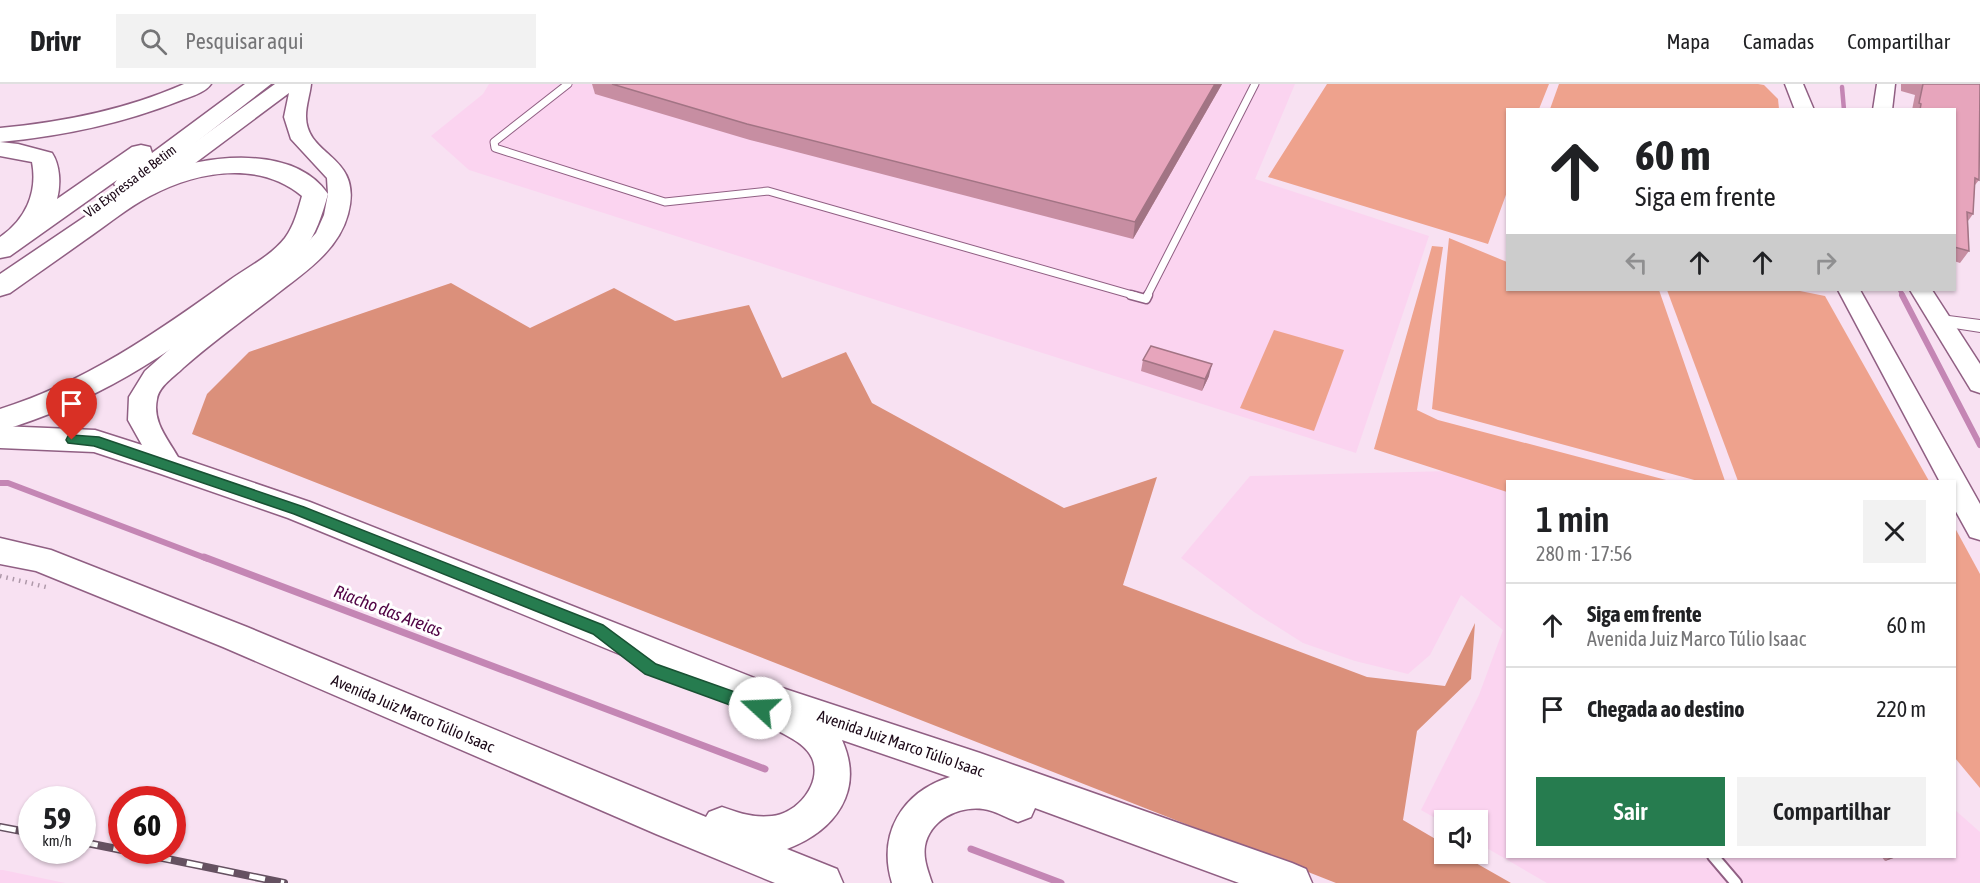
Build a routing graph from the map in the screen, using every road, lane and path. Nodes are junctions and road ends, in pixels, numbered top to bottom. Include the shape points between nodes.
1 (201, 84) edge
2 (231, 84) edge
3 (260, 84) edge
4 (288, 84) edge
5 (301, 84) edge
6 (568, 84) edge
7 (1255, 84) edge
8 (1794, 85) edge
9 (1884, 86) edge
10 (1804, 108) edge
11 (1882, 108) edge
12 (0, 135) edge
13 (0, 149) edge
14 (147, 188) junction
15 (25, 231) junction
16 (0, 249) edge
17 (0, 278) edge
18 (0, 287) edge
19 (1850, 291) edge
20 (1922, 291) edge
21 (1941, 321) junction
22 (1980, 326) edge
23 (1980, 384) edge
24 (0, 420) edge
25 (0, 436) edge
26 (168, 465) junction
27 (1953, 480) edge
28 (1956, 486) edge
29 (1980, 529) edge
30 (0, 551) edge
31 (598, 630) junction
32 (548, 770) junction
33 (1715, 858) edge
34 (1291, 882) edge
35 (823, 883) edge
36 (912, 883) edge
37 (1736, 883) edge

1 - 12 main road via 131,114 78,126
2 - 15 highway, Via Expressa de Betim
3 - 17 highway, Via Expressa de Betim
4 - 14 main road
5 - 26 main road via 295,117 302,139 338,177 336,215 327,236 309,256 155,378 143,397 142,420
6 - 7 lane via 494,142 495,148 665,202 768,191 1146,299
8 - 10 main road
9 - 11 main road
13 - 15 highway via 43,158 48,175 47,196
14 - 18 highway
14 - 24 highway via 177,177 240,165 288,173 315,194 296,242 231,293 95,381 48,404
15 - 16 highway, Via Expressa de Betim
19 - 27 main road
20 - 21 main road
21 - 22 street
21 - 23 main road
25 - 26 main road, Avenida Juiz Marco Túlio Isaac via 95,441
26 - 31 main road, Avenida Juiz Marco Túlio Isaac via 299,510
28 - 29 main road
30 - 32 main road, Avenida Juiz Marco Túlio Isaac via 40,559
31 - 32 main road via 651,669 804,724 825,741 834,767 828,796 808,821 788,831 778,835 746,835 642,790
31 - 34 main road, Avenida Juiz Marco Túlio Isaac via 762,697 980,770
32 - 35 main road, Avenida Juiz Marco Túlio Isaac
33 - 37 lane
34 - 36 main road via 1139,849 984,791 951,793 924,809 907,837 905,869

